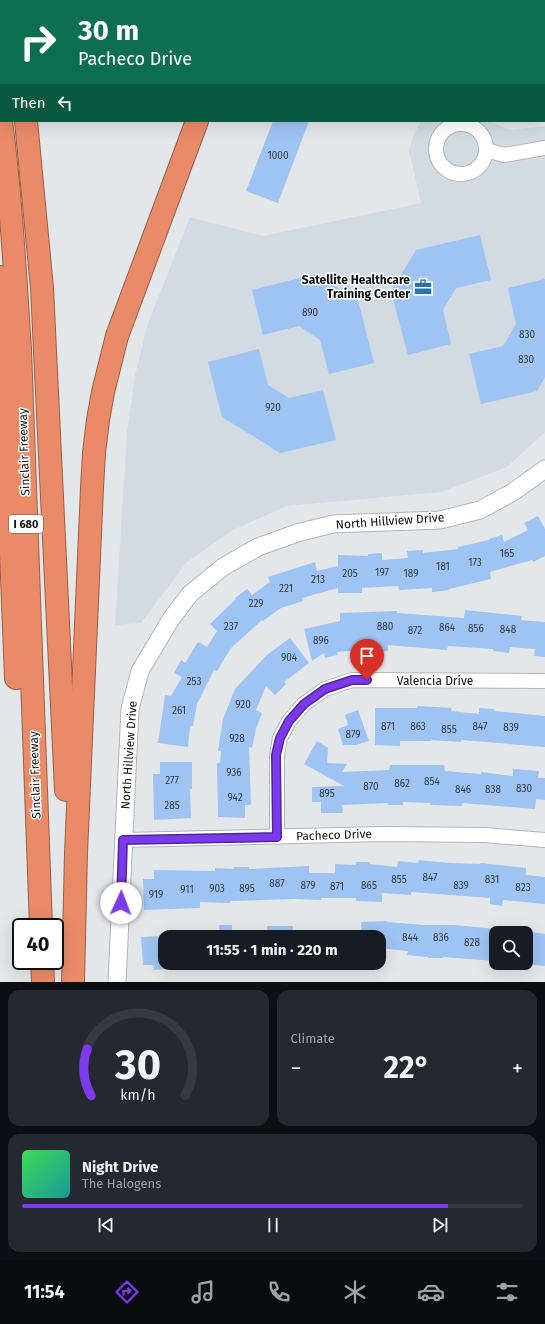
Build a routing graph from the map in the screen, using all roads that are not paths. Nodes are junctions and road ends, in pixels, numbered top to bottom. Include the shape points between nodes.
1 (1, 122) edge
2 (26, 122) edge
3 (197, 122) edge
4 (545, 148) edge
5 (486, 150) dead end
6 (0, 278) edge
7 (545, 469) edge
8 (545, 682) edge
9 (277, 837) junction
10 (123, 840) junction
11 (545, 840) edge
12 (27, 918) edge
13 (41, 918) edge
14 (73, 952) junction
15 (28, 970) edge
16 (42, 970) edge
17 (29, 982) edge
18 (43, 982) edge
19 (73, 982) edge
20 (117, 982) edge

1 - 13 highway, Sinclair Freeway / I 680 via 13,240 20,350
2 - 14 highway via 42,288
3 - 14 highway via 116,336 98,420 92,488
4 - 5 street via 504,154
6 - 12 highway, I 680
7 - 10 street, North Hillview Drive via 513,492 480,510 440,520 333,524 296,533 258,547 223,567 190,594 171,619 140,671 130,709
8 - 9 street, Valencia Drive via 352,680 325,689 304,704 289,721 280,738 276,755
9 - 10 street, Pacheco Drive
9 - 11 street, Pacheco Drive via 383,834 468,835
10 - 20 street, North Hillview Drive
14 - 19 highway
15 - 17 highway
16 - 18 highway

